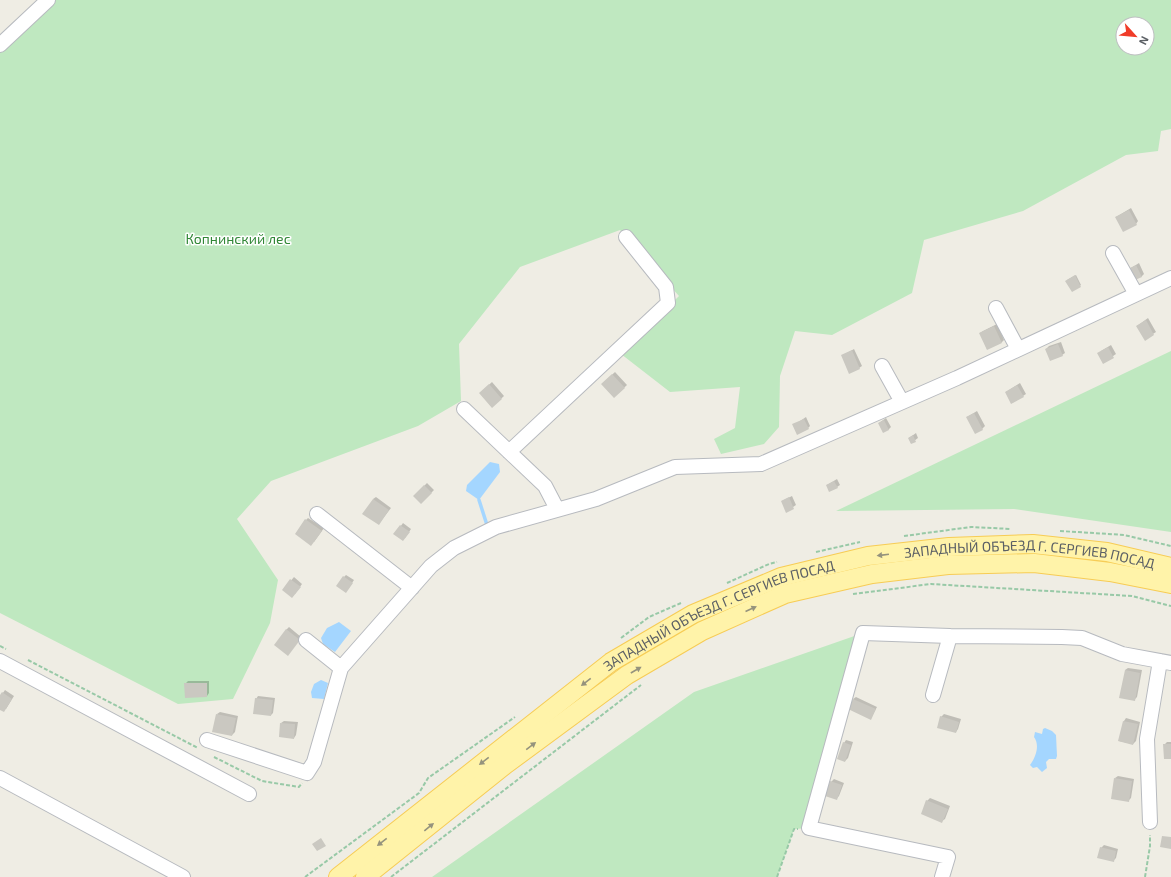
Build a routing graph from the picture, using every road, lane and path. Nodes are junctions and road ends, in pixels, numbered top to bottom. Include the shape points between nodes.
1 (48, 0) edge
2 (0, 45) edge
3 (626, 237) dead end
4 (1113, 253) dead end
5 (1171, 278) edge
6 (1136, 294) junction
7 (996, 308) dead end
8 (1018, 349) junction
9 (882, 366) dead end
10 (902, 402) junction
11 (464, 409) dead end
12 (509, 452) junction
13 (557, 509) junction
14 (317, 514) dead end
15 (1171, 567) edge
16 (1171, 584) edge
17 (412, 588) junction
18 (849, 595) dead end
19 (1171, 606) edge
20 (950, 636) junction
21 (306, 640) dead end
22 (0, 646) edge
23 (4, 655) edge
24 (21, 657) dead end
25 (1165, 662) edge
26 (341, 668) junction
27 (645, 681) dead end
28 (933, 695) dead end
29 (203, 744) joint
30 (212, 756) dead end
31 (307, 773) junction
32 (0, 778) edge
33 (249, 794) dead end
34 (1150, 822) joint
35 (809, 828) junction
36 (337, 853) dead end
37 (183, 877) edge
38 (304, 877) edge
39 (338, 877) edge
40 (365, 877) edge
41 (391, 877) edge
42 (777, 877) edge
43 (942, 877) edge
44 (1145, 877) edge

1 - 2 street
3 - 12 street via 666,287 668,303
4 - 6 street
5 - 6 street
6 - 8 street
7 - 8 street
8 - 10 street
9 - 10 street
10 - 13 street via 761,464 675,467 596,499
11 - 12 street
12 - 13 street via 545,486
13 - 17 street via 496,527 454,548 431,566
14 - 17 street
15 -> 39 main road, ЗАПАДНЫЙ ОБЪЕЗД Г. СЕРГИЕВ ПОСАД via 1107,552 1033,544 949,547 868,556 781,577 693,614 611,662
40 -> 16 main road, ЗАПАДНЫЙ ОБЪЕЗД Г. СЕРГИЕВ ПОСАД via 506,765 627,675 702,631 785,594 872,574 948,565 1034,564 1110,572
17 - 26 street
18 - 19 path via 931,584 1132,596
20 - 25 street via 1082,638 1122,654
20 - 28 street
20 - 35 street via 863,633
21 - 26 street
22 - 23 path
23 - 33 street
24 - 29 path
25 - 34 street via 1147,739
26 - 31 street via 314,762
27 - 41 path
29 - 31 street
30 - 31 path via 262,781 299,787
32 - 37 street
34 - 44 path via 1150,846
35 - 42 path via 794,829
35 - 43 street via 948,857
36 - 38 path

